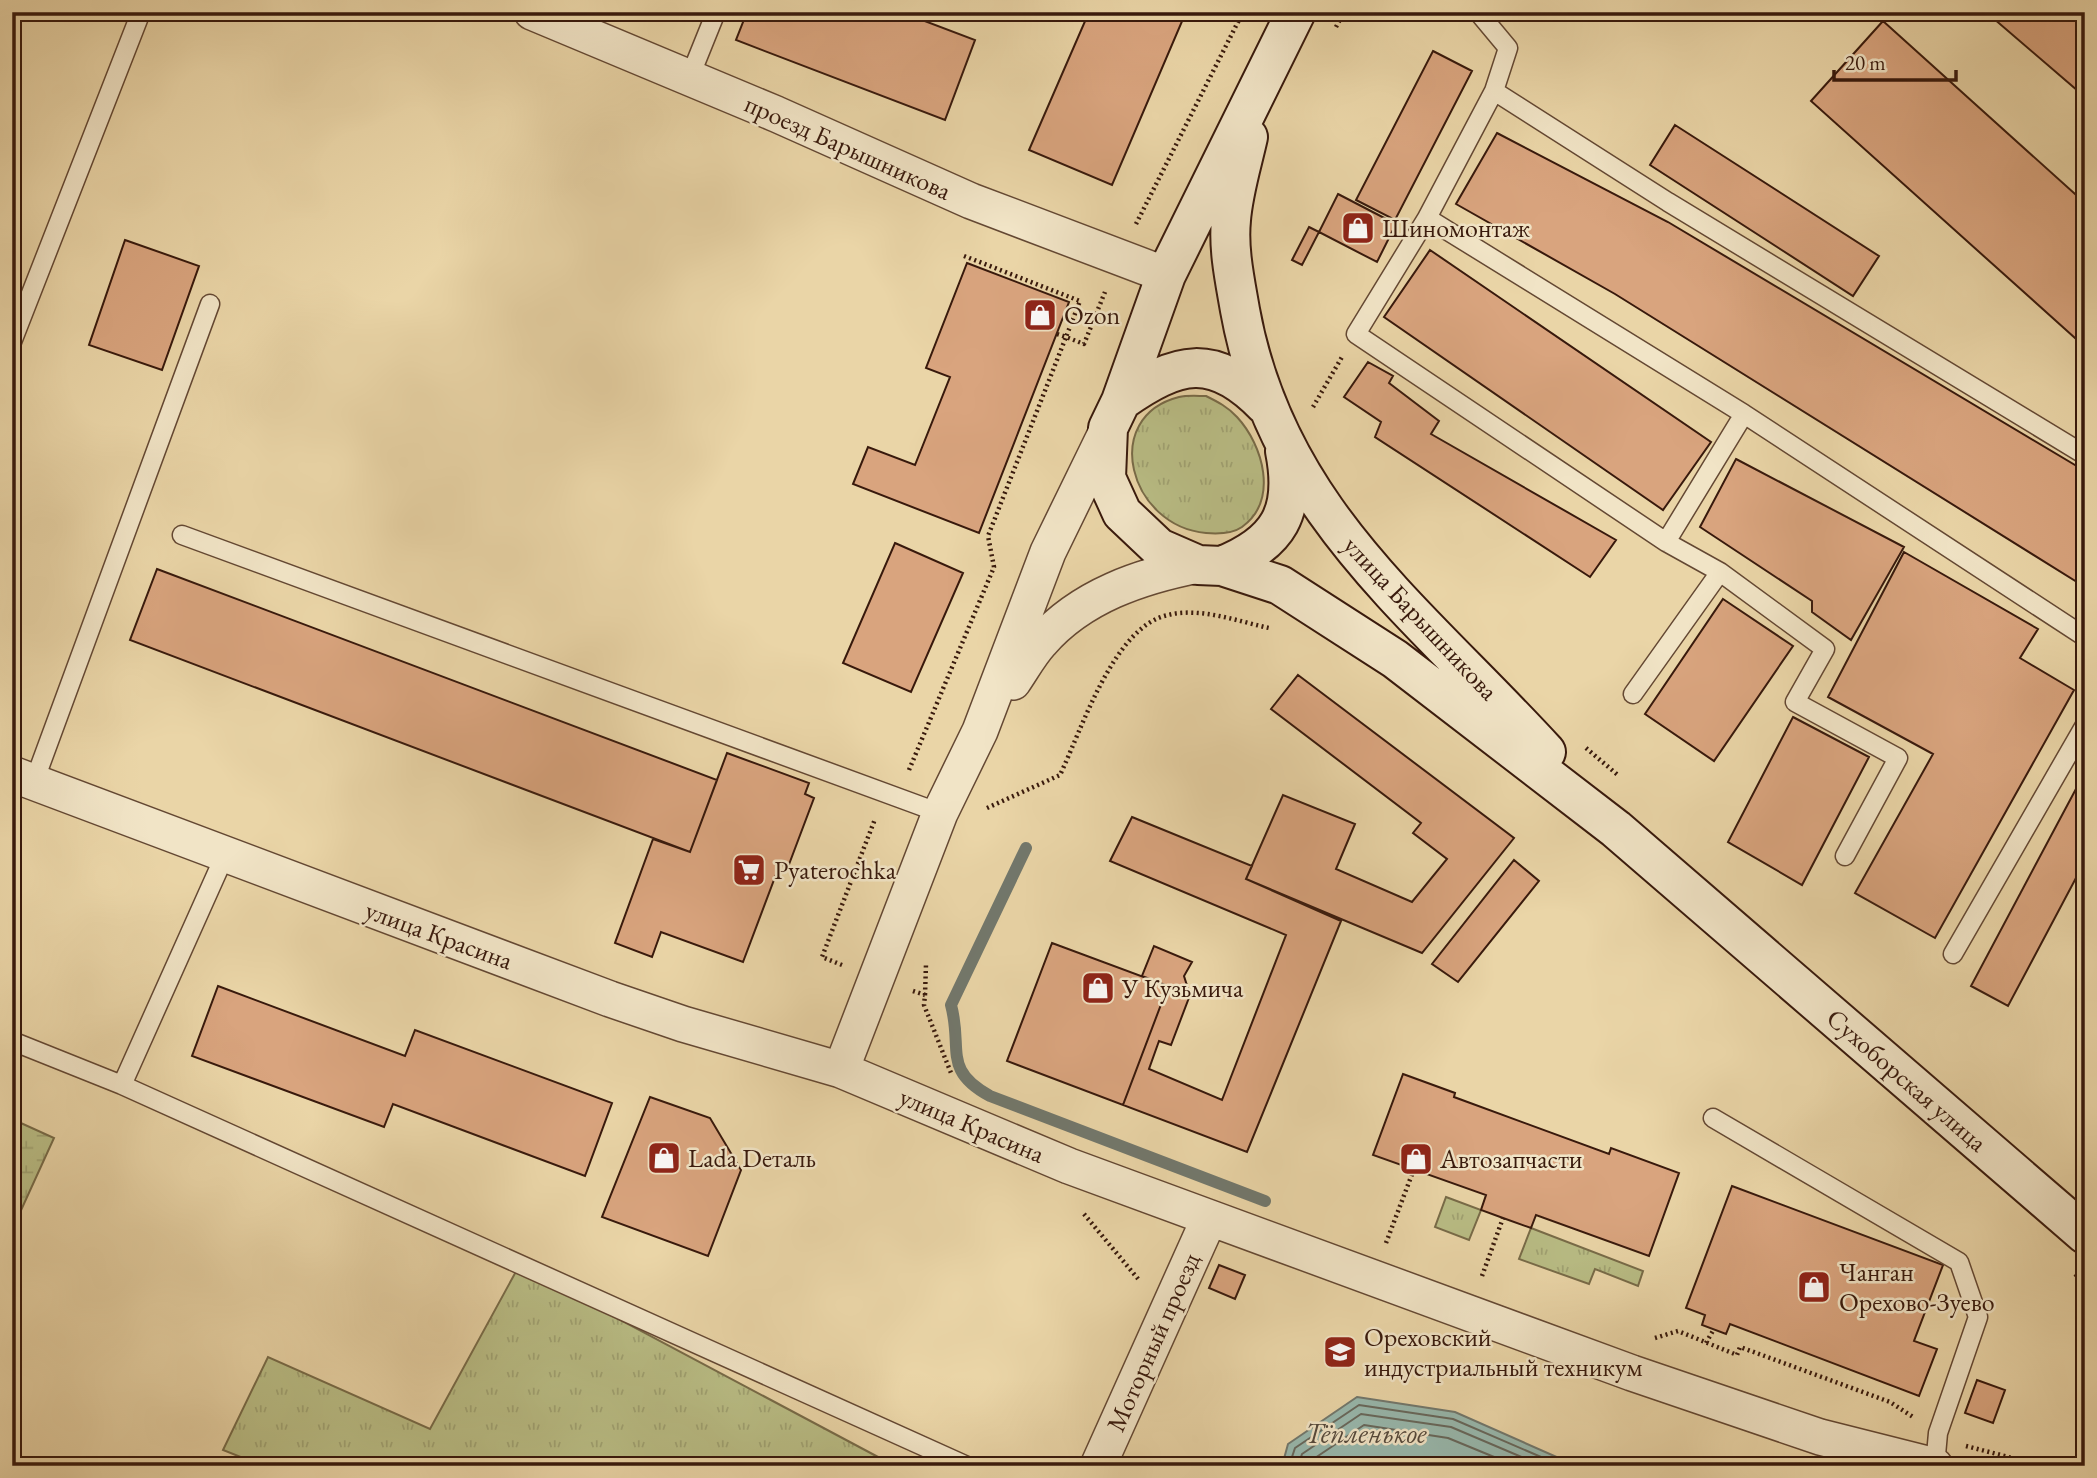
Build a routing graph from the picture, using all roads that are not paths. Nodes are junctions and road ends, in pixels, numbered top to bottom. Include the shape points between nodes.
1 (141, 12) edge
2 (532, 12) edge
3 (716, 12) edge
4 (1296, 12) edge
5 (1478, 12) edge
6 (688, 79) junction
7 (1494, 91) junction
8 (1256, 97) junction
9 (1427, 218) junction
10 (1166, 275) junction
11 (210, 304) dead end
12 (12, 342) edge
13 (1265, 405) junction
14 (1115, 414) junction
15 (1744, 414) junction
16 (1283, 442) junction
17 (2085, 455) edge
18 (182, 535) dead end
19 (1665, 542) junction
20 (1210, 565) junction
21 (1720, 572) junction
22 (2085, 637) edge
23 (1633, 694) dead end
24 (2085, 724) edge
25 (980, 731) junction
26 (23, 778) edge
27 (940, 813) junction
28 (1616, 829) junction
29 (225, 855) junction
30 (1845, 856) dead end
31 (1728, 926) joint
32 (1953, 954) dead end
33 (12, 1041) edge
34 (841, 1070) junction
35 (122, 1084) junction
36 (1713, 1118) dead end
37 (1209, 1219) junction
38 (2085, 1234) edge
39 (967, 1466) edge
40 (1098, 1466) edge
41 (1935, 1466) edge

1 - 12 lane
2 - 6 street, проезд Барышникова
3 - 6 lane
4 - 8 main road, улица Барышникова
5 - 7 lane via 1508,48
6 - 10 street, проезд Барышникова via 971,201
7 - 9 lane
7 - 17 lane
8 - 10 main road, улица Барышникова
8 - 13 main road, улица Барышникова via 1230,220 1245,338
9 - 15 lane
9 - 19 lane via 1356,334
10 - 14 main road, улица Барышникова
11 - 26 lane
13 - 14 main road via 1242,382 1217,371 1181,368 1152,379
13 - 16 main road, улица Барышникова
14 - 20 main road, улица Барышникова via 1106,478 1122,513 1159,548
14 - 25 street, улица Барышникова via 1048,552
15 - 19 lane
15 - 22 lane
16 - 20 main road via 1290,479 1287,509 1272,536 1251,554
16 - 28 main road, улица Барышникова via 1322,507 1373,575 1498,699
18 - 27 lane
19 - 21 lane
20 - 25 street, улица Барышникова via 1147,575 1077,611 1041,641
20 - 28 main road, улица Барышникова via 1280,585 1353,631
21 - 23 lane
21 - 30 lane via 1825,649 1795,702 1898,758
24 - 32 lane
25 - 27 street
26 - 29 street, улица Красина
27 - 34 street
28 - 31 main road, улица Барышникова
29 - 34 street, улица Красина via 671,1020
29 - 35 lane
31 - 38 main road, Сухоборская улица
33 - 35 lane
34 - 37 street, улица Красина via 1069,1167
35 - 39 lane
36 - 41 lane via 1959,1262 1978,1317 1938,1433
37 - 40 street, Моторный проезд
37 - 41 street, улица Красина via 1681,1390 1820,1437

